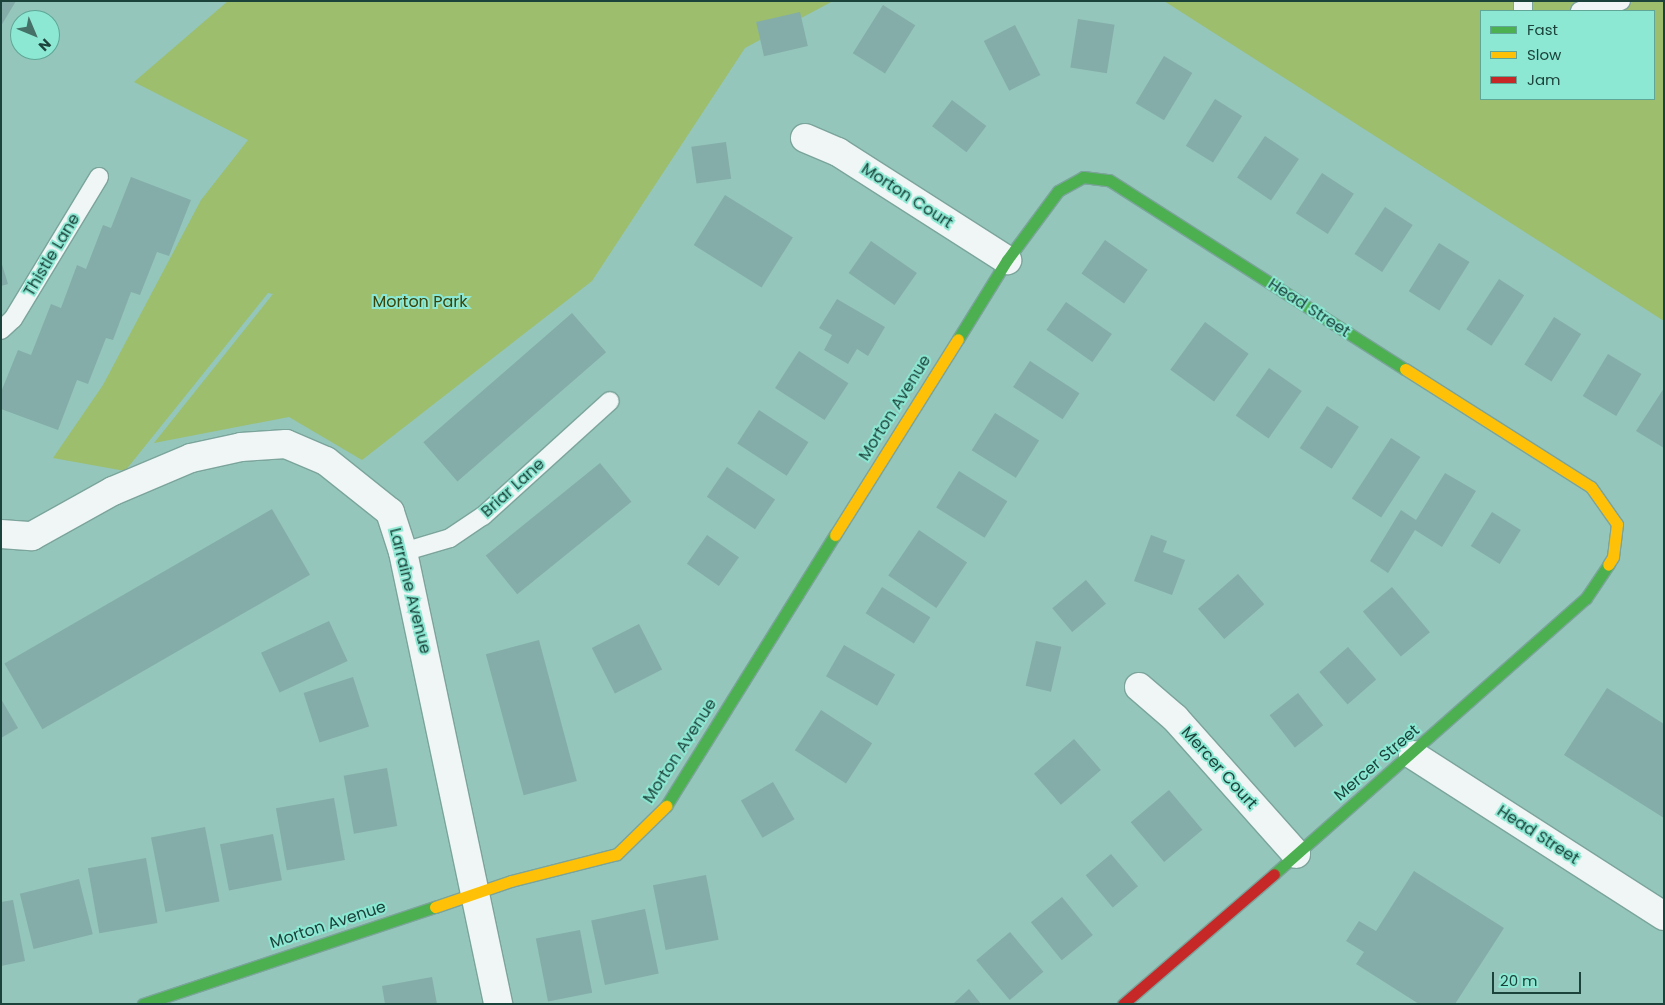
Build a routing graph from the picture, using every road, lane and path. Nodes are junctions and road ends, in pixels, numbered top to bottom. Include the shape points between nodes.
1 (1606, 2) edge
2 (1583, 10) edge
3 (805, 138) dead end
4 (98, 177) dead end
5 (1007, 260) junction
6 (1, 330) edge
7 (610, 401) dead end
8 (1617, 524) joint
9 (1, 534) edge
10 (403, 552) junction
11 (1139, 686) dead end
12 (1413, 755) junction
13 (1296, 854) junction
14 (477, 892) junction
15 (1664, 916) edge
16 (143, 1004) edge
17 (498, 1004) edge
18 (1123, 1004) edge

1 - 2 lane
3 - 5 street, Morton Court via 838,152
4 - 6 lane, Thistle Lane via 13,319
5 - 8 street, Head Street via 1058,191 1083,177 1109,180 1591,487
5 - 14 street, Morton Avenue via 662,812 616,854
7 - 10 lane, Briar Lane via 483,516 450,538
8 - 12 street, Mercer Street via 1613,557 1586,598
9 - 10 street, Larraine Avenue via 32,536 112,491 191,458 241,447 286,444 326,461 390,512
10 - 14 street, Larraine Avenue
11 - 13 street, Mercer Court via 1174,718
12 - 13 street, Mercer Street
12 - 15 street, Head Street
13 - 18 street, Mercer Street
14 - 16 street, Morton Avenue
14 - 17 street, Larraine Avenue

